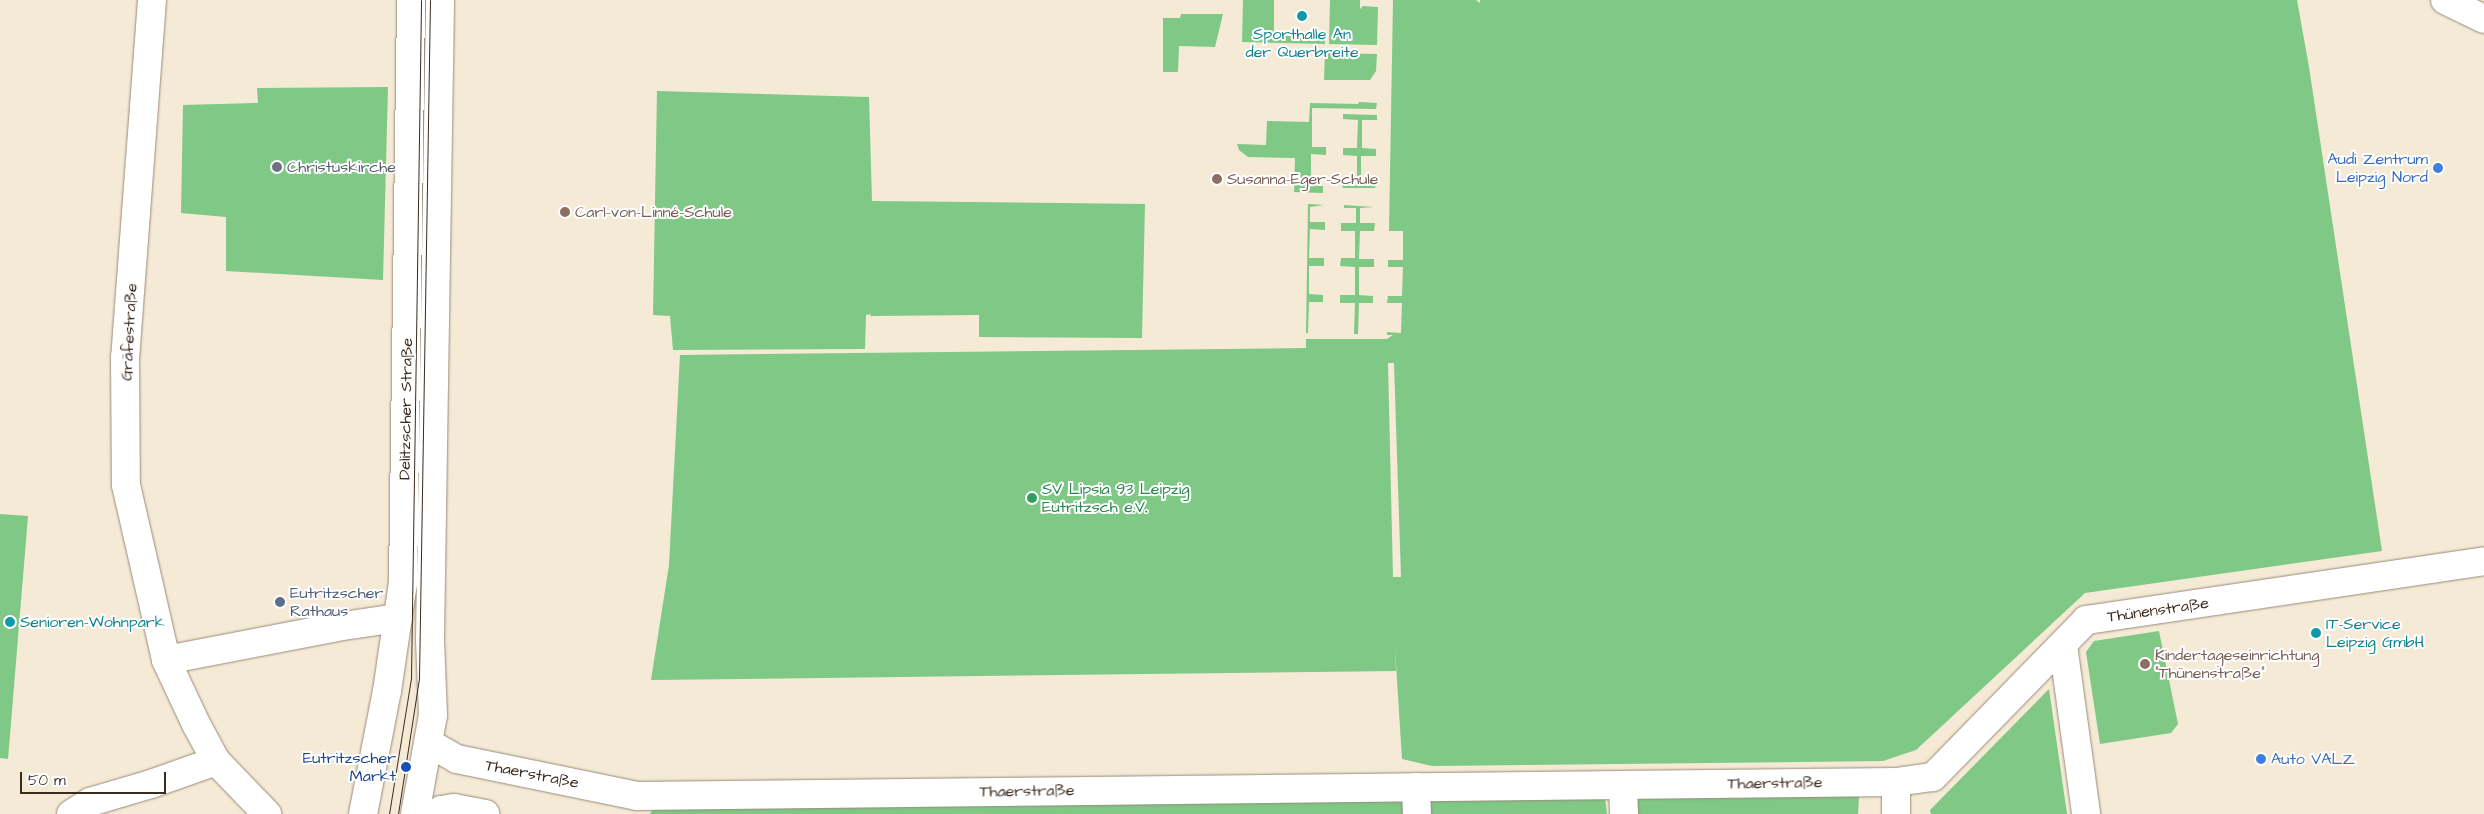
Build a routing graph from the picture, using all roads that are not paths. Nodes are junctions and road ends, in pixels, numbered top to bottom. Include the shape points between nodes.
1 (152, 0) edge
2 (411, 0) edge
3 (440, 0) edge
4 (2445, 0) edge
5 (2484, 19) edge
6 (2484, 562) edge
7 (398, 618) junction
8 (2063, 645) junction
9 (166, 660) junction
10 (430, 743) junction
11 (216, 761) junction
12 (1896, 782) junction
13 (1623, 785) junction
14 (1416, 787) junction
15 (635, 805) edge
16 (71, 814) edge
17 (267, 814) edge
18 (363, 814) edge
19 (415, 814) edge
20 (434, 814) edge
21 (485, 814) edge
22 (1418, 814) edge
23 (1624, 814) edge
24 (1896, 814) edge
25 (2086, 814) edge

1 - 9 main road, Gräfestraße via 125,357 126,485
2 - 7 main road, Delitzscher Straße via 403,583
3 - 10 main road, Delitzscher Straße via 430,638 433,715
4 - 5 main road
6 - 8 main road, Thünenstraße via 2086,620
7 - 9 main road via 343,626 294,640
7 - 18 main road, Delitzscher Straße
8 - 12 main road, Thünenstraße via 1933,777
8 - 25 main road
9 - 11 main road via 203,720
10 - 15 main road, Thaerstraße via 457,759
10 - 19 main road, Delitzscher Straße
11 - 16 main road via 90,802
11 - 17 main road
12 - 13 main road, Thaerstraße
12 - 24 main road
13 - 14 main road, Thaerstraße
13 - 23 main road
14 - 15 main road, Thaerstraße
14 - 22 main road
20 - 21 main road via 454,808

